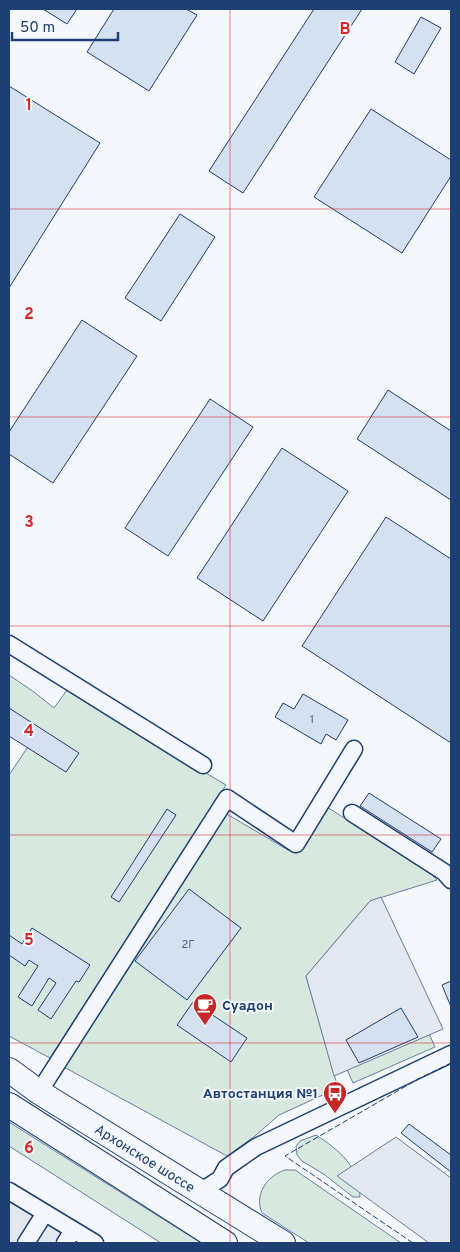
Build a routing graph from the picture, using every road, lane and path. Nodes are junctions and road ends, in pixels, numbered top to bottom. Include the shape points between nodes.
1 (9, 644) edge
2 (354, 749) dead end
3 (203, 765) dead end
4 (352, 813) dead end
5 (451, 880) edge
6 (451, 1054) edge
7 (9, 1070) edge
8 (39, 1092) junction
9 (9, 1105) edge
10 (200, 1192) junction
11 (11, 1197) edge
12 (45, 1213) junction
13 (70, 1237) edge
14 (202, 1237) edge
15 (26, 1243) edge
16 (95, 1243) edge
17 (225, 1243) edge
18 (283, 1243) edge

1 - 3 street
2 - 8 street via 296,844 227,798
4 - 5 street via 444,872
6 - 10 street via 256,1147 226,1168 220,1180
7 - 8 highway, Архонское шоссе
8 - 10 highway, Архонское шоссе
9 - 14 highway, Архонское шоссе
10 - 18 highway, Архонское шоссе
11 - 12 street
12 - 13 street
12 - 15 street
13 - 16 street
14 - 17 highway, Архонское шоссе

